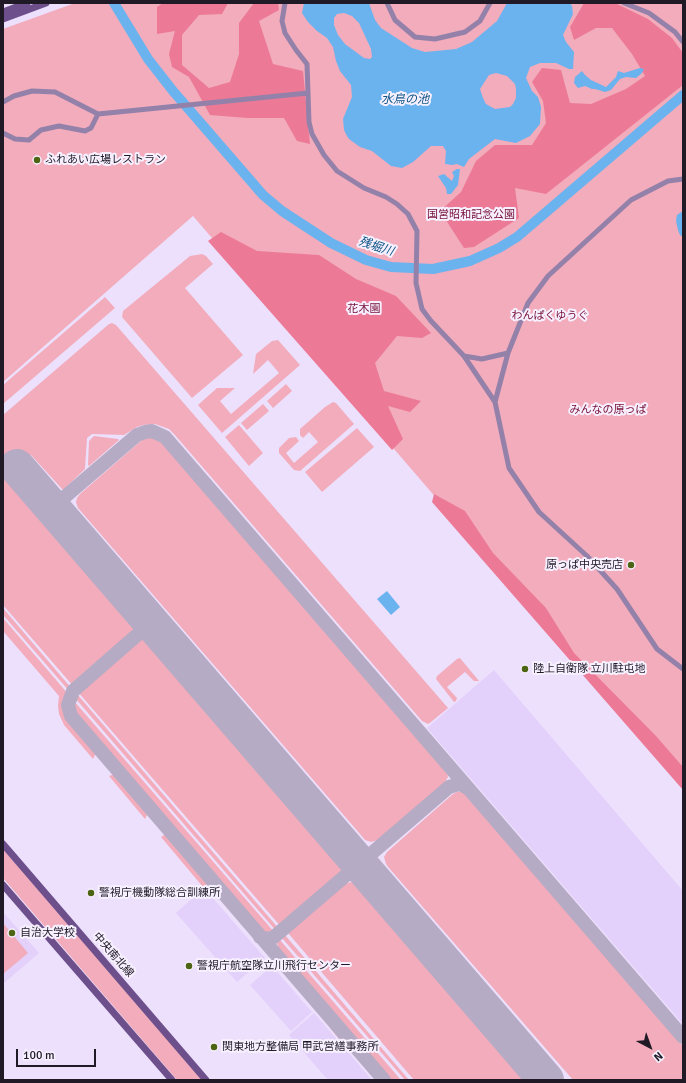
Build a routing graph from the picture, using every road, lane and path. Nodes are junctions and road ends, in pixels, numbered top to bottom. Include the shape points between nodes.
1 (27, 3) edge
2 (46, 3) edge
3 (285, 3) edge
4 (387, 3) edge
5 (490, 3) edge
6 (624, 3) edge
7 (33, 5) edge
8 (3, 12) edge
9 (3, 19) edge
10 (683, 42) edge
11 (308, 93) junction
12 (3, 102) edge
13 (98, 114) junction
14 (3, 133) edge
15 (683, 179) edge
16 (508, 353) junction
17 (464, 356) junction
18 (494, 402) junction
19 (683, 669) edge
20 (3, 844) edge
21 (3, 885) edge
22 (172, 1080) edge
23 (206, 1080) edge

1 - 8 main road
2 - 7 main road
3 - 11 street via 282,21 285,33 307,64
4 - 5 street via 395,20 415,37 435,39 465,32 480,21
6 - 10 street via 649,13 675,32
7 - 9 main road
11 - 13 street
11 - 17 street via 312,134 337,171 364,188 386,197 408,214 417,231 416,283 422,309
12 - 13 street via 32,91 55,92
13 - 14 street via 91,128 85,131 59,126 41,130 29,140 14,139
15 - 16 street via 668,181 631,200 548,276 528,304
16 - 17 street via 482,359
16 - 18 street
17 - 18 street
18 - 19 street via 509,468 539,512 587,556 617,589 658,649
20 - 23 main road, 中央南北線
21 - 22 main road

